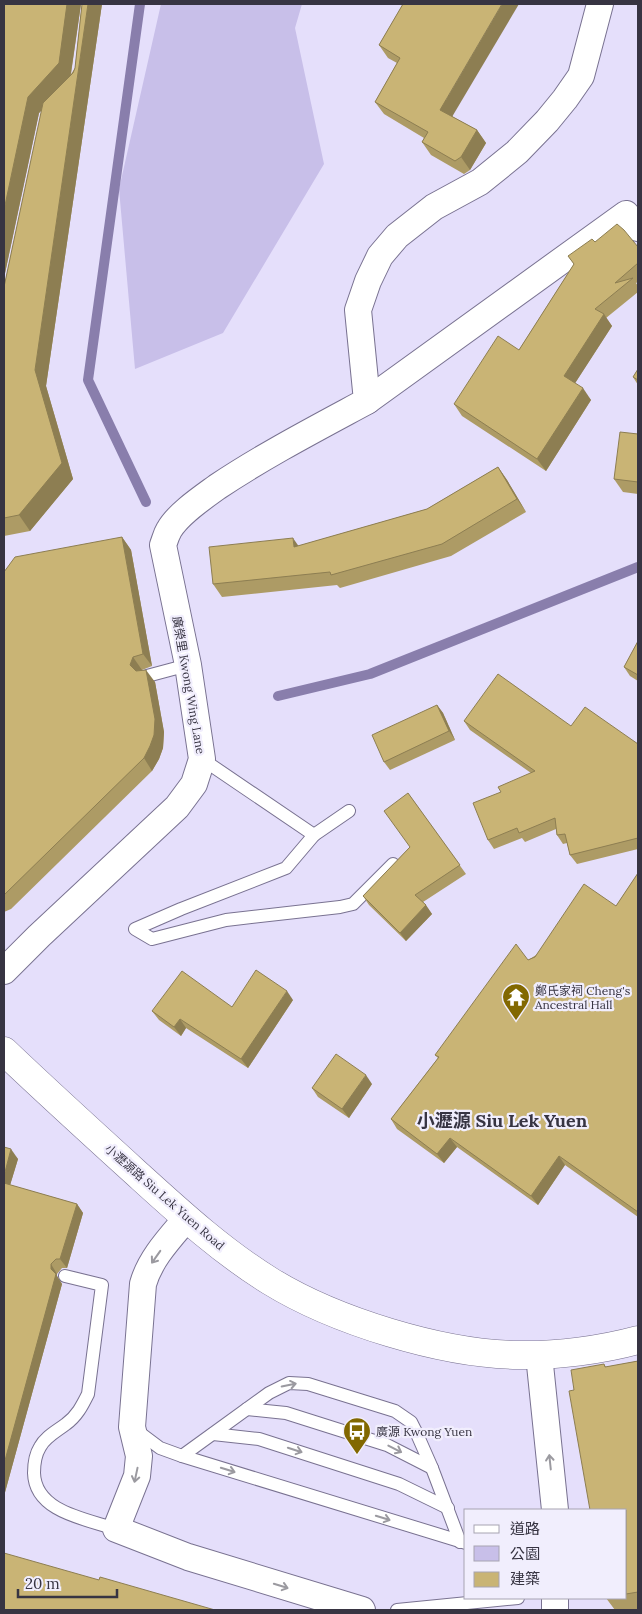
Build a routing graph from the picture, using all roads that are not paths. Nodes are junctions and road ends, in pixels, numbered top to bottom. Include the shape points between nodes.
1 (600, 4) edge
2 (638, 228) edge
3 (367, 401) junction
4 (188, 665) junction
5 (147, 676) edge
6 (202, 759) junction
7 (349, 811) dead end
8 (314, 835) junction
9 (393, 864) edge
10 (4, 971) edge
11 (4, 1051) edge
12 (186, 1219) junction
13 (64, 1276) dead end
14 (638, 1340) edge
15 (539, 1355) junction
16 (247, 1409) junction
17 (132, 1427) junction
18 (213, 1434) junction
19 (182, 1456) junction
20 (432, 1468) junction
21 (448, 1508) junction
22 (555, 1509) edge
23 (116, 1529) junction
24 (463, 1542) edge
25 (508, 1599) edge
26 (362, 1610) edge
27 (397, 1610) edge

1 - 3 street via 581,76 547,121 517,152 480,182 434,208 397,236 380,256 358,310
2 - 3 street, 廣榮里 Kwong Wing Lane via 626,214
3 - 4 street, 廣榮里 Kwong Wing Lane via 238,473 203,497 169,530 163,545
4 - 5 lane
4 - 6 street, 廣榮里 Kwong Wing Lane
6 - 8 lane
6 - 10 street, 廣榮里 Kwong Wing Lane via 194,784 178,807
7 - 8 lane
8 - 9 lane via 286,868 135,929 152,938 226,920 353,904
11 - 12 street, 小瀝源路 Siu Lek Yuen Road
12 - 15 street, 小瀝源路 Siu Lek Yuen Road via 271,1282 364,1324 457,1348
12 -> 17 street via 147,1270 142,1284
13 - 23 lane via 102,1285 88,1394 80,1410 40,1446 34,1463 34,1481 42,1497 55,1508
14 - 15 street, 小瀝源路 Siu Lek Yuen Road
22 -> 15 street
16 - 18 lane
16 -> 20 lane via 286,1413 387,1445
16 -> 20 lane via 289,1383 308,1384 395,1411 411,1422
17 - 19 lane via 160,1448
17 -> 23 street via 139,1456 136,1476
18 - 19 lane
18 -> 21 lane via 259,1438 399,1484
19 -> 24 lane
20 - 21 lane
21 - 24 lane
23 -> 26 street via 188,1557
25 - 27 lane

